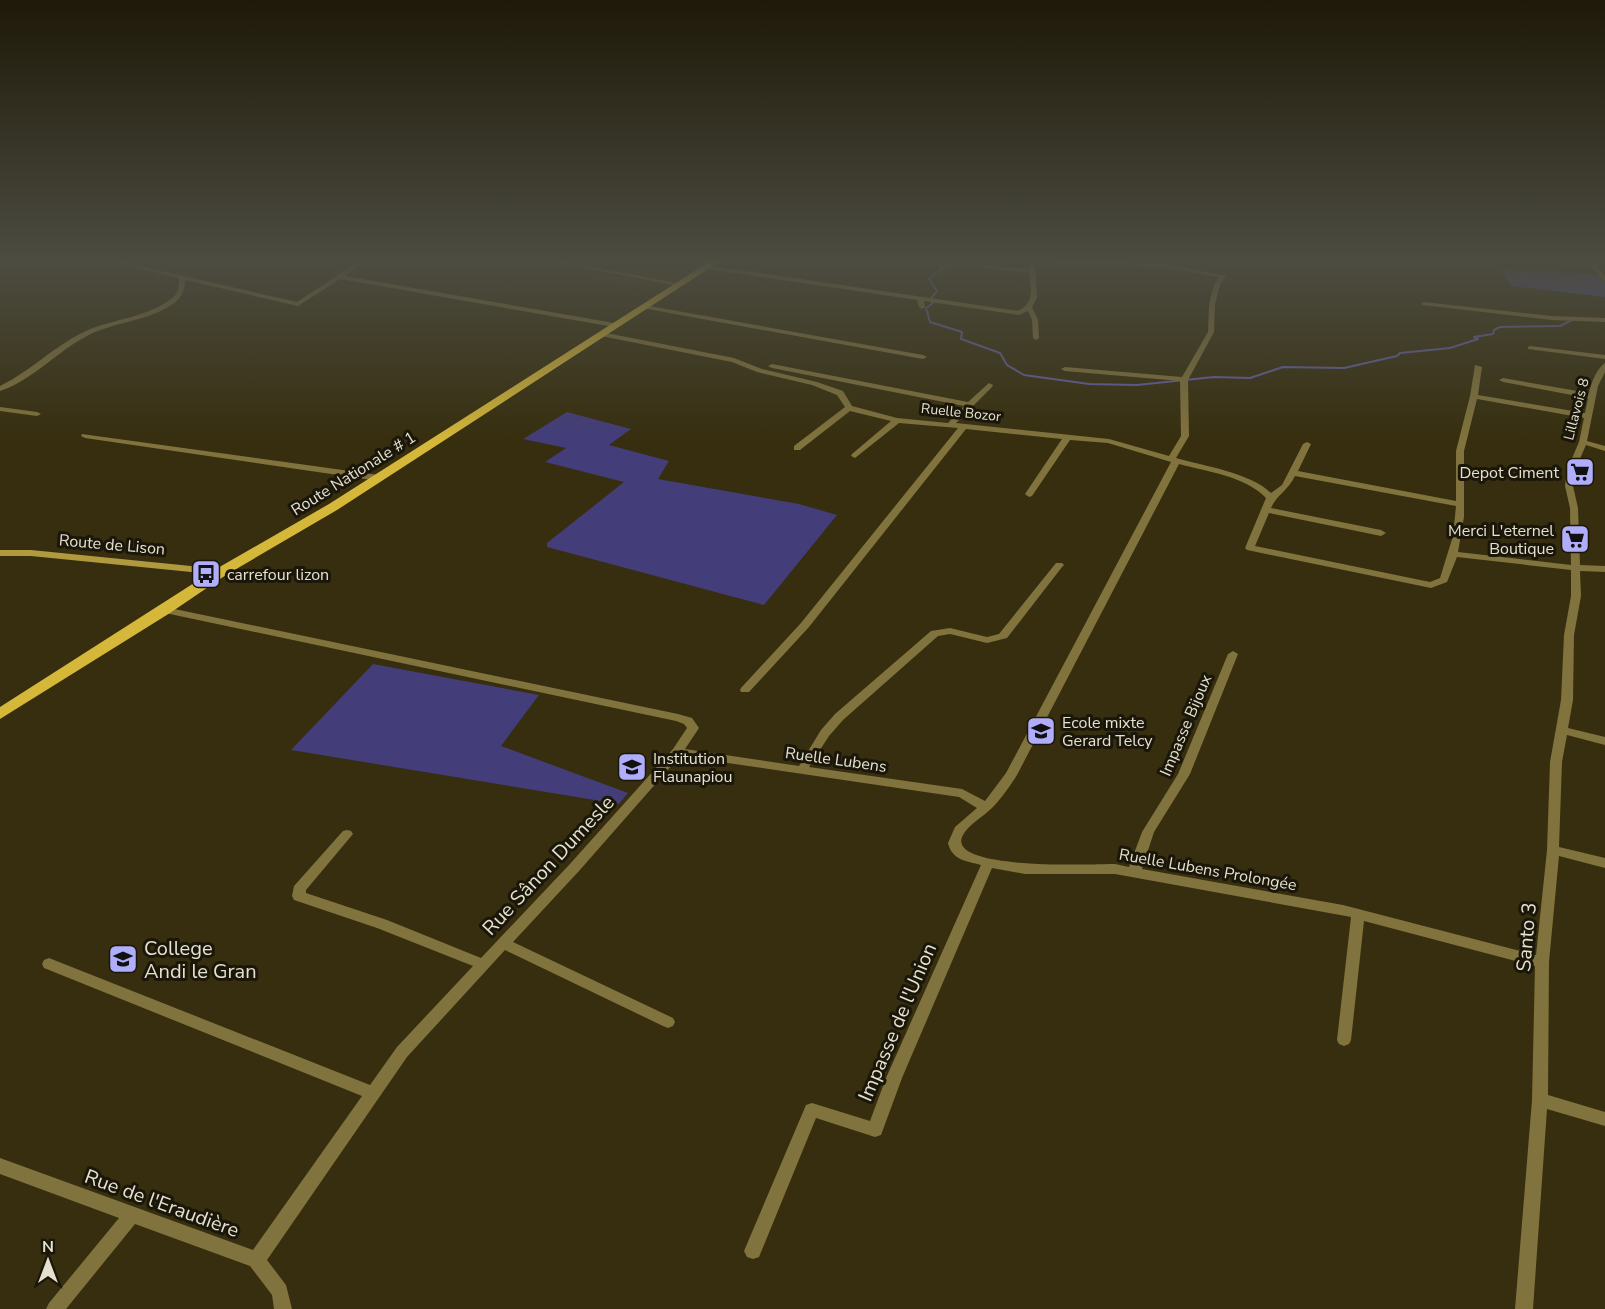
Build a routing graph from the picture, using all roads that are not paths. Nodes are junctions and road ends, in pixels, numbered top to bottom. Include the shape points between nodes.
1 (126, 319) edge
2 (580, 319) edge
3 (624, 319) edge
4 (711, 319) edge
5 (1034, 319) edge
6 (1211, 319) edge
7 (1581, 319) edge
8 (1605, 320) edge
9 (614, 325) junction
10 (601, 334) junction
11 (1036, 338) dead end
12 (1530, 348) dead end
13 (923, 357) dead end
14 (1605, 357) edge
15 (734, 360) junction
16 (1605, 365) edge
17 (1478, 367) dead end
18 (1065, 369) dead end
19 (1503, 380) dead end
20 (1184, 383) junction
21 (989, 385) dead end
22 (0, 389) edge
23 (1592, 396) junction
24 (1476, 397) junction
25 (971, 405) junction
26 (849, 408) junction
27 (0, 409) edge
28 (37, 414) dead end
29 (1588, 416) junction
30 (897, 420) junction
31 (951, 424) junction
32 (964, 426) junction
33 (85, 436) dead end
34 (1068, 436) junction
35 (1582, 442) junction
36 (1307, 444) dead end
37 (797, 448) dead end
38 (1605, 449) edge
39 (855, 456) dead end
40 (1173, 461) junction
41 (1294, 473) junction
42 (379, 478) junction
43 (1029, 494) dead end
44 (1271, 498) junction
45 (1460, 504) junction
46 (1265, 509) junction
47 (1381, 533) dead end
48 (0, 553) edge
49 (1454, 554) junction
50 (1059, 565) dead end
51 (1574, 568) junction
52 (1605, 569) edge
53 (221, 572) junction
54 (165, 610) junction
55 (1233, 654) dead end
56 (745, 690) dead end
57 (0, 714) edge
58 (1562, 730) junction
59 (1605, 741) edge
60 (677, 752) junction
61 (801, 771) junction
62 (986, 807) junction
63 (347, 834) dead end
64 (1553, 850) junction
65 (988, 862) junction
66 (1605, 863) edge
67 (1134, 872) junction
68 (1358, 914) junction
69 (503, 943) junction
70 (1542, 962) junction
71 (49, 964) dead end
72 (482, 964) junction
73 (668, 1022) dead end
74 (1344, 1041) dead end
75 (373, 1094) junction
76 (1540, 1100) junction
77 (1605, 1119) edge
78 (0, 1166) edge
79 (132, 1214) junction
80 (753, 1251) dead end
81 (256, 1260) junction
82 (55, 1309) edge
83 (284, 1309) edge
84 (1524, 1309) edge

1 - 22 street via 75,339
2 - 9 street
3 - 9 main road, Route Nationale # 1
4 - 13 street
5 - 11 street
6 - 20 street via 1211,332
7 - 8 street
9 - 10 main road, Route Nationale # 1
10 - 15 street
10 - 42 main road, Route Nationale # 1
12 - 14 street
15 - 25 street
15 - 26 street via 833,389
16 - 23 street, Lillavois 8
17 - 24 street
18 - 20 street
19 - 23 street
20 - 40 street, Ruelle Lubens Prolongée via 1185,436
21 - 25 street
23 - 29 street, Lillavois 8
24 - 29 street
24 - 45 street via 1461,444
25 - 31 street
26 - 30 street, Ruelle Bozor
26 - 37 street
27 - 28 street
29 - 35 street, Lillavois 8
30 - 31 street, Ruelle Bozor
30 - 39 street
31 - 32 street, Ruelle Bozor
32 - 34 street, Ruelle Bozor
32 - 56 street via 805,625
33 - 42 street
34 - 40 street, Ruelle Bozor via 1109,441
34 - 43 street
35 - 38 street
35 - 51 street, Lillavois 8 via 1569,486 1574,508
36 - 41 street
40 - 44 street, Ruelle Bozor via 1248,481
40 - 62 street, Ruelle Lubens Prolongée via 1017,765
41 - 44 street
41 - 45 street
42 - 53 main road, Route Nationale # 1
44 - 46 street
45 - 49 street
46 - 47 street
46 - 49 street via 1250,548 1431,585 1444,580
48 - 53 street, Route de Lison
49 - 51 street
50 - 61 street via 1003,636 987,640 950,631 935,633 839,717
51 - 52 street
51 - 58 street, Santo 3 via 1576,596
53 - 54 main road, Route Nationale # 1
54 - 57 main road, Route Nationale # 1
54 - 60 street, Rue Sânon Dumesle via 678,718 688,721 693,728
55 - 67 street, Impasse Bijoux via 1184,774 1148,832
58 - 59 street
58 - 64 street, Santo 3 via 1556,762
60 - 61 street, Ruelle Lubens
60 - 69 street, Rue Sânon Dumesle
61 - 62 street, Ruelle Lubens via 962,793
62 - 65 street, Ruelle Lubens Prolongée via 967,822 954,846 962,855
63 - 72 street via 299,889 299,896
64 - 66 street
64 - 70 street, Santo 3
65 - 67 street, Ruelle Lubens Prolongée via 1025,869
65 - 80 street, Impasse de l'Union via 875,1130 812,1110
67 - 68 street, Ruelle Lubens Prolongée
68 - 70 street, Ruelle Lubens Prolongée
68 - 74 street
69 - 72 street, Rue Sânon Dumesle
69 - 73 street
70 - 76 street, Santo 3
71 - 75 street
72 - 75 street, Rue Sânon Dumesle via 402,1052
75 - 81 street, Rue Sânon Dumesle
76 - 77 street
76 - 84 street, Santo 3
78 - 79 street, Rue de l'Eraudière
79 - 81 street, Rue de l'Eraudière
79 - 82 street
81 - 83 street via 280,1291

